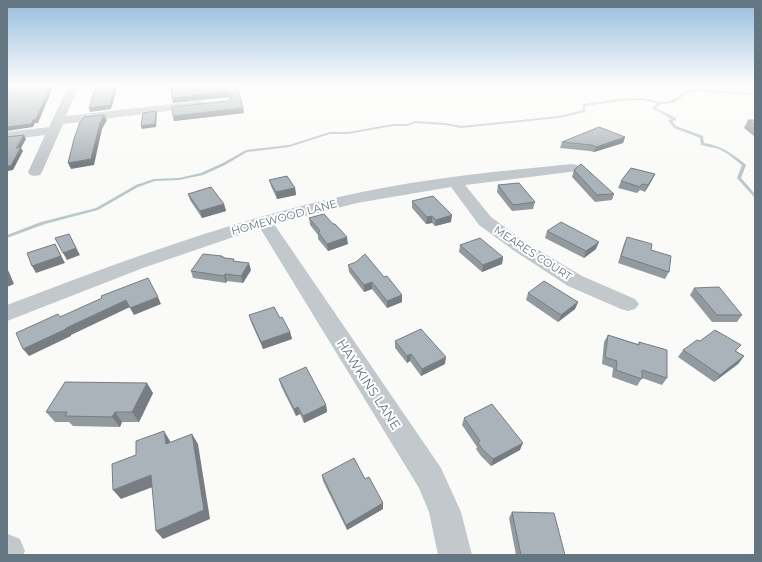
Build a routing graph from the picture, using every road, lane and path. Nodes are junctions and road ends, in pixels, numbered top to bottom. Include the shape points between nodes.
1 (62, 111) edge
2 (156, 111) edge
3 (55, 126) junction
4 (7, 136) edge
5 (572, 168) dead end
6 (35, 172) dead end
7 (454, 181) junction
8 (264, 221) junction
9 (628, 304) dead end
10 (7, 313) edge
11 (455, 555) edge

1 - 3 street
2 - 3 street
3 - 4 street
3 - 6 street
5 - 7 street, HOMEWOOD LANE
7 - 8 street, HOMEWOOD LANE via 356,198
7 - 9 street, MEARES COURT via 485,221 519,246 575,281
8 - 10 street, HOMEWOOD LANE via 189,244
8 - 11 street, HAWKINS LANE via 430,478 445,512

